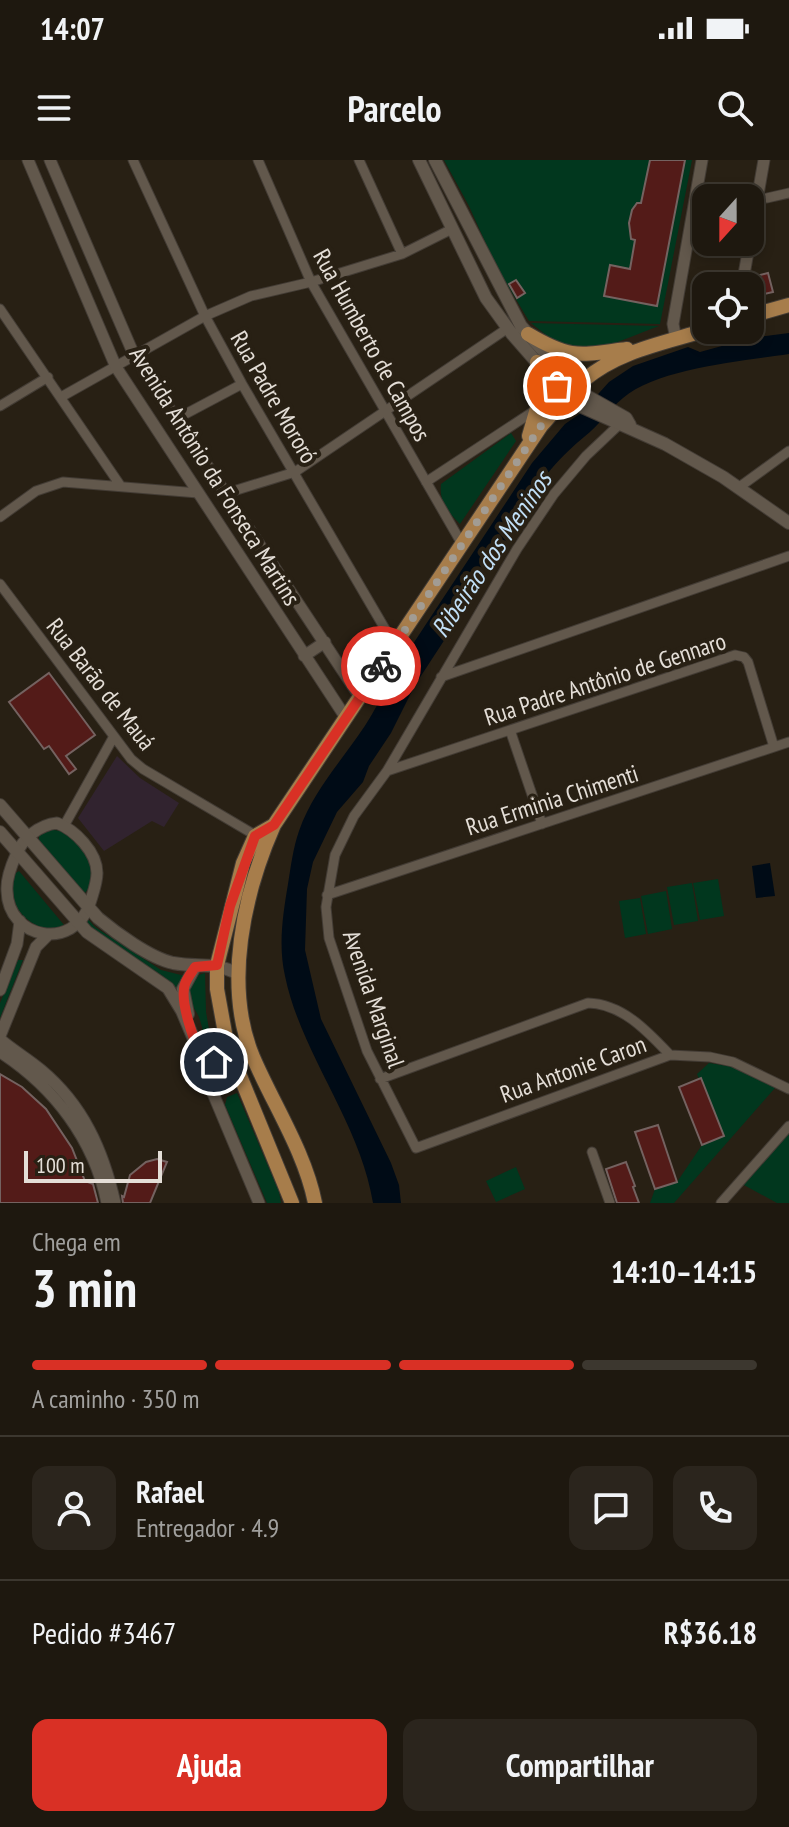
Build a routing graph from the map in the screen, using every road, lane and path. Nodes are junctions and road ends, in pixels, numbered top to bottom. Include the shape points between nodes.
1 (28, 160) edge
2 (50, 160) edge
3 (133, 160) edge
4 (258, 160) edge
5 (359, 160) edge
6 (419, 160) edge
7 (435, 160) edge
8 (702, 160) edge
9 (764, 160) edge
10 (762, 175) junction
11 (760, 184) edge
12 (789, 193) edge
13 (767, 198) junction
14 (764, 204) edge
15 (452, 229) junction
16 (402, 254) junction
17 (311, 282) junction
18 (789, 305) edge
19 (0, 309) edge
20 (764, 312) edge
21 (205, 316) junction
22 (508, 328) junction
23 (528, 334) junction
24 (692, 334) edge
25 (676, 339) junction
26 (648, 347) junction
27 (134, 355) junction
28 (537, 362) junction
29 (116, 367) junction
30 (48, 377) junction
31 (242, 384) junction
32 (571, 392) junction
33 (61, 397) junction
34 (0, 406) edge
35 (537, 408) junction
36 (384, 412) junction
37 (176, 419) junction
38 (622, 421) junction
39 (789, 451) edge
40 (524, 452) junction
41 (295, 472) junction
42 (426, 482) junction
43 (120, 485) junction
44 (738, 488) junction
45 (198, 493) junction
46 (227, 493) junction
47 (0, 517) edge
48 (789, 523) edge
49 (462, 544) junction
50 (789, 556) edge
51 (0, 584) edge
52 (325, 642) junction
53 (395, 646) junction
54 (304, 656) junction
55 (441, 677) junction
56 (360, 697) junction
57 (346, 718) junction
58 (510, 730) junction
59 (113, 738) junction
60 (789, 742) edge
61 (774, 747) junction
62 (387, 771) junction
63 (0, 805) edge
64 (542, 824) junction
65 (64, 826) junction
66 (0, 832) edge
67 (29, 837) junction
68 (261, 839) junction
69 (17, 851) junction
70 (327, 895) junction
71 (88, 908) junction
72 (20, 921) junction
73 (79, 924) junction
74 (48, 935) junction
75 (217, 965) junction
76 (195, 967) junction
77 (239, 974) junction
78 (0, 990) edge
79 (190, 1029) junction
80 (0, 1044) edge
81 (252, 1054) junction
82 (670, 1055) junction
83 (201, 1056) junction
84 (236, 1063) junction
85 (380, 1079) junction
86 (789, 1089) edge
87 (789, 1126) edge
88 (416, 1148) joint
89 (592, 1152) dead end
90 (107, 1203) edge
91 (115, 1203) edge
92 (259, 1203) edge
93 (292, 1203) edge
94 (315, 1203) edge
95 (610, 1203) edge
96 (721, 1203) edge

1 - 29 street, Avenida Antônio da Fonseca Martins
2 - 27 street, Avenida Antônio da Fonseca Martins
3 - 21 street, Rua Padre Mororó
4 - 17 street, Rua Humberto de Campos
5 - 16 street
6 - 15 main road
7 - 23 main road
8 - 25 street via 673,324
9 - 10 street
10 - 11 street
10 - 13 street
12 - 13 street
13 - 14 street
15 - 16 street
15 - 22 main road via 486,298
16 - 17 street
17 - 21 street via 251,296
17 - 36 street, Rua Humberto de Campos
18 - 20 main road
19 - 30 street
21 - 27 street
21 - 31 street, Rua Padre Mororó
22 - 28 main road
22 - 36 street
23 - 26 main road via 576,355
23 - 32 main road
24 - 25 main road
25 - 26 main road
26 - 32 main road via 608,362
27 - 29 street
27 - 37 street, Avenida Antônio da Fonseca Martins
28 - 32 main road
28 - 35 main road via 542,383
29 - 33 street
29 - 45 street, Avenida Antônio da Fonseca Martins
30 - 33 street
30 - 34 street
31 - 37 street
31 - 41 street, Rua Padre Mororó
32 - 38 main road
32 - 40 main road
33 - 43 street
35 - 40 main road
35 - 42 street
36 - 41 street
36 - 42 street, Rua Humberto de Campos
37 - 46 street, Avenida Antônio da Fonseca Martins
38 - 44 main road
38 - 55 street, Avenida Marginal via 554,494
39 - 44 street
40 - 49 main road
41 - 46 street
41 - 53 street, Rua Padre Mororó
42 - 49 street, Rua Humberto de Campos
43 - 45 street
43 - 47 street via 44,486
44 - 48 main road
45 - 54 street, Avenida Antônio da Fonseca Martins
46 - 52 street, Avenida Antônio da Fonseca Martins
49 - 53 main road
50 - 55 street
51 - 59 street, Rua Barão de Mauá
52 - 54 street
52 - 56 street, Avenida Antônio da Fonseca Martins
53 - 56 main road
54 - 57 street, Avenida Antônio da Fonseca Martins
55 - 62 street, Avenida Marginal
56 - 57 main road
57 - 68 main road
58 - 61 street, Rua Padre Antônio de Gennaro via 735,655 748,662
58 - 62 street, Rua Padre Antônio de Gennaro
58 - 64 street
59 - 65 street
59 - 68 street, Rua Barão de Mauá via 143,769
60 - 61 street, Rua Erminia Chimenti
61 - 64 street, Rua Erminia Chimenti
62 - 70 street, Avenida Marginal via 343,836
63 - 67 main road
64 - 70 street, Rua Erminia Chimenti
65 - 67 street via 44,824
65 - 71 street via 96,864
66 - 69 main road
67 - 69 street
67 - 71 main road
68 - 75 main road via 230,906
68 - 77 main road
69 - 72 street via 7,893
69 - 73 main road
70 - 85 street, Avenida Marginal via 329,938
71 - 73 street
71 - 76 main road via 113,931 154,955
72 - 74 street
72 - 78 street
73 - 74 street
73 - 79 main road via 163,983
74 - 80 street via 36,947
75 - 76 main road
75 - 77 main road
75 - 84 main road via 220,1018
76 - 79 main road via 183,989
77 - 81 main road via 240,1009
79 - 83 main road
80 - 90 street via 77,1127
80 - 91 street via 43,1072 77,1107 96,1140
81 - 84 main road
81 - 94 main road
82 - 85 street via 636,1022 615,1009 588,1003
82 - 86 street, Rua Antonie Caron via 722,1059
82 - 88 street, Rua Antonie Caron
83 - 84 main road
83 - 92 street
84 - 93 main road
85 - 88 street, Avenida Marginal
87 - 96 street
89 - 95 street

